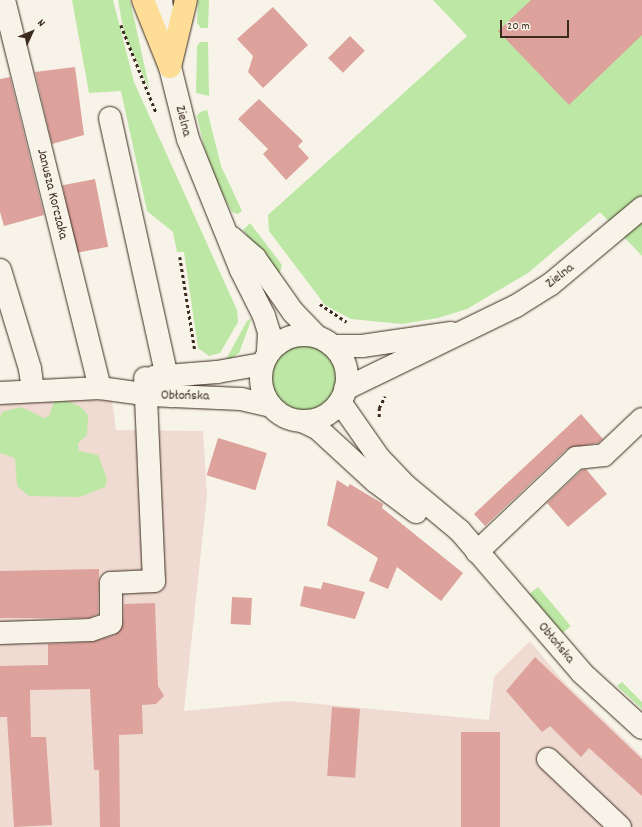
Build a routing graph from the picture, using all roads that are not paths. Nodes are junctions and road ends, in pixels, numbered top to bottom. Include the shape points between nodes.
1 (4, 0) edge
2 (143, 0) edge
3 (161, 0) edge
4 (186, 0) edge
5 (170, 68) junction
6 (110, 118) dead end
7 (642, 208) edge
8 (228, 235) junction
9 (0, 270) edge
10 (468, 331) junction
11 (324, 341) junction
12 (265, 359) junction
13 (146, 386) junction
14 (169, 386) junction
15 (100, 388) junction
16 (32, 390) junction
17 (0, 393) edge
18 (343, 396) junction
19 (271, 406) junction
20 (642, 419) edge
21 (302, 421) junction
22 (477, 552) junction
23 (0, 633) edge
24 (642, 728) edge
25 (548, 759) dead end
26 (620, 827) edge

1 - 15 street, Janusza Korczaka
2 - 5 main road
3 - 5 street, Zielna
4 - 5 main road
5 - 8 street, Zielna via 194,160
6 - 14 street
7 - 10 street, Zielna via 551,284
8 - 11 street, Zielna via 255,258 293,312
8 - 12 street, Zielna via 269,332
9 - 16 street via 30,369
10 - 11 street, Zielna via 362,346
10 - 18 street, Zielna
11 - 12 street via 289,337
11 - 18 street via 345,366
12 - 14 street, Obłońska
12 - 19 street via 261,386
13 - 14 street, Obłońska
13 - 15 street, Obłońska
13 - 23 street via 154,581 111,583 111,623 91,630
14 - 19 street, Obłońska
15 - 16 street, Obłońska
16 - 17 street, Obłońska
18 - 21 street via 330,413 316,420
18 - 22 street, Obłońska via 379,458 406,486 460,531
19 - 21 street via 290,419
20 - 22 street via 604,455 576,458
21 - 22 street, Obłońska via 317,428 402,502
22 - 24 street, Obłońska via 582,673
25 - 26 street

